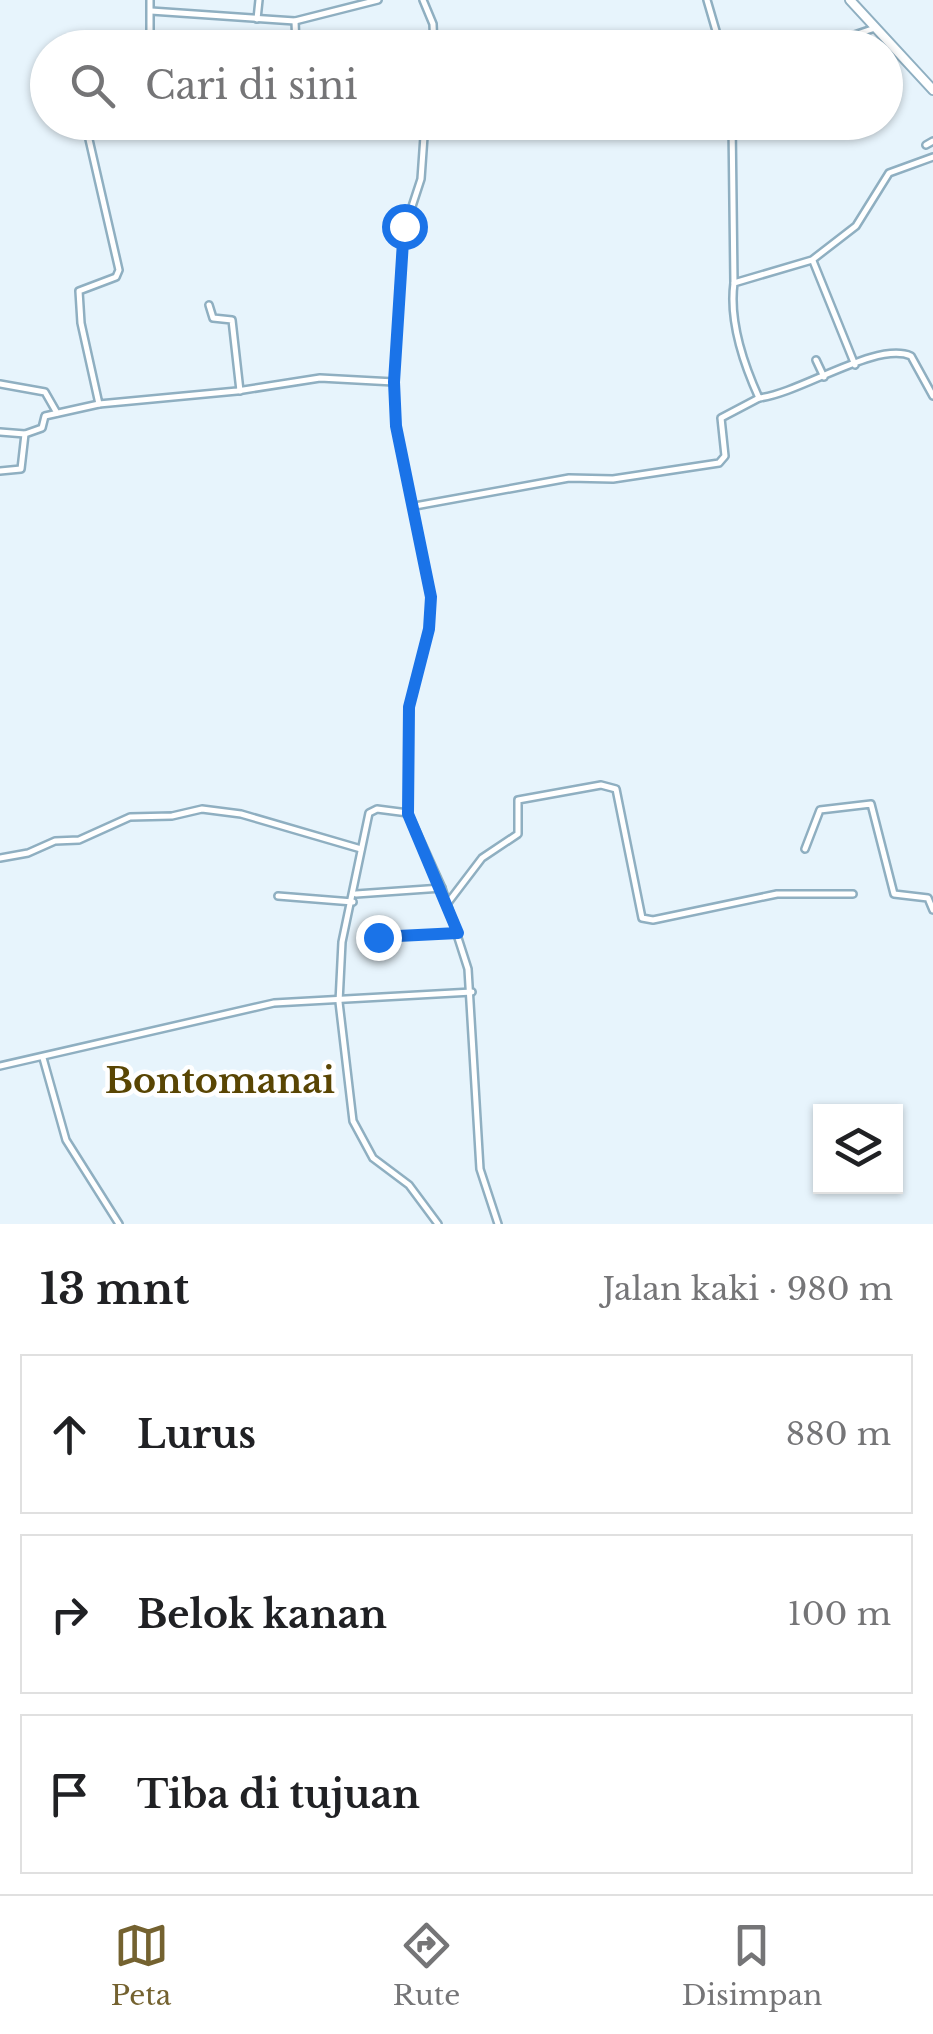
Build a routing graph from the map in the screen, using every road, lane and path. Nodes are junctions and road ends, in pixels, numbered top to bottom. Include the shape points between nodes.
1 (150, 0) edge
2 (259, 0) edge
3 (378, 0) edge
4 (423, 0) edge
5 (707, 0) edge
6 (850, 0) edge
7 (344, 3) edge
8 (151, 12) junction
9 (257, 19) junction
10 (295, 21) junction
11 (874, 28) joint
12 (150, 30) edge
13 (295, 30) edge
14 (433, 30) edge
15 (716, 30) edge
16 (868, 30) edge
17 (903, 58) edge
18 (933, 90) edge
19 (89, 140) edge
20 (424, 140) edge
21 (732, 140) edge
22 (933, 157) edge
23 (812, 260) junction
24 (734, 283) junction
25 (209, 305) dead end
26 (816, 360) dead end
27 (854, 365) junction
28 (824, 377) junction
29 (394, 382) junction
30 (0, 384) edge
31 (240, 391) junction
32 (933, 396) edge
33 (759, 398) junction
34 (99, 404) junction
35 (57, 412) junction
36 (0, 432) edge
37 (24, 434) junction
38 (0, 472) edge
39 (414, 506) junction
40 (408, 814) junction
41 (361, 849) junction
42 (804, 849) dead end
43 (0, 858) edge
44 (442, 888) junction
45 (853, 894) dead end
46 (278, 896) dead end
47 (354, 898) junction
48 (448, 904) junction
49 (933, 910) edge
50 (458, 933) junction
51 (378, 937) dead end
52 (472, 992) junction
53 (338, 1002) junction
54 (43, 1058) junction
55 (0, 1066) edge
56 (119, 1224) edge
57 (438, 1224) edge
58 (498, 1224) edge

1 - 8 street
2 - 9 street
3 - 7 street
4 - 14 street
5 - 15 street
6 - 11 main road
7 - 10 street
8 - 9 street
8 - 12 street
9 - 10 street
10 - 13 street
11 - 16 street
17 - 18 main road
19 - 34 street via 119,270 79,290
20 - 29 street via 421,180 403,234
21 - 24 street
22 - 23 street via 889,172 856,226
23 - 24 street
23 - 27 street
24 - 33 street via 738,335
25 - 31 street via 213,318 232,320
26 - 28 street
27 - 28 street
27 - 32 street via 892,352 909,354
28 - 33 street
29 - 31 street via 312,378
29 - 39 street
30 - 35 street via 45,392
31 - 34 street
33 - 39 street via 721,418 725,456 719,463 613,479 569,478
34 - 35 street
35 - 37 street
36 - 37 street
37 - 38 street via 23,466
39 - 40 street via 431,605 409,707
40 - 41 street via 372,810
40 - 44 street
41 - 43 street via 202,809 130,816 80,840
41 - 47 street
42 - 49 street via 820,810 872,804 894,894 928,898
44 - 47 street
44 - 48 street
45 - 48 street via 777,894 642,918 616,789 602,786 518,800 517,836 482,858
46 - 47 street
47 - 53 street via 342,942
48 - 50 street
50 - 51 street
50 - 52 street
52 - 53 street
52 - 58 street via 480,1169
53 - 54 street via 235,1010
53 - 57 street via 355,1128 374,1158 409,1185
54 - 55 street
54 - 56 street via 66,1140

